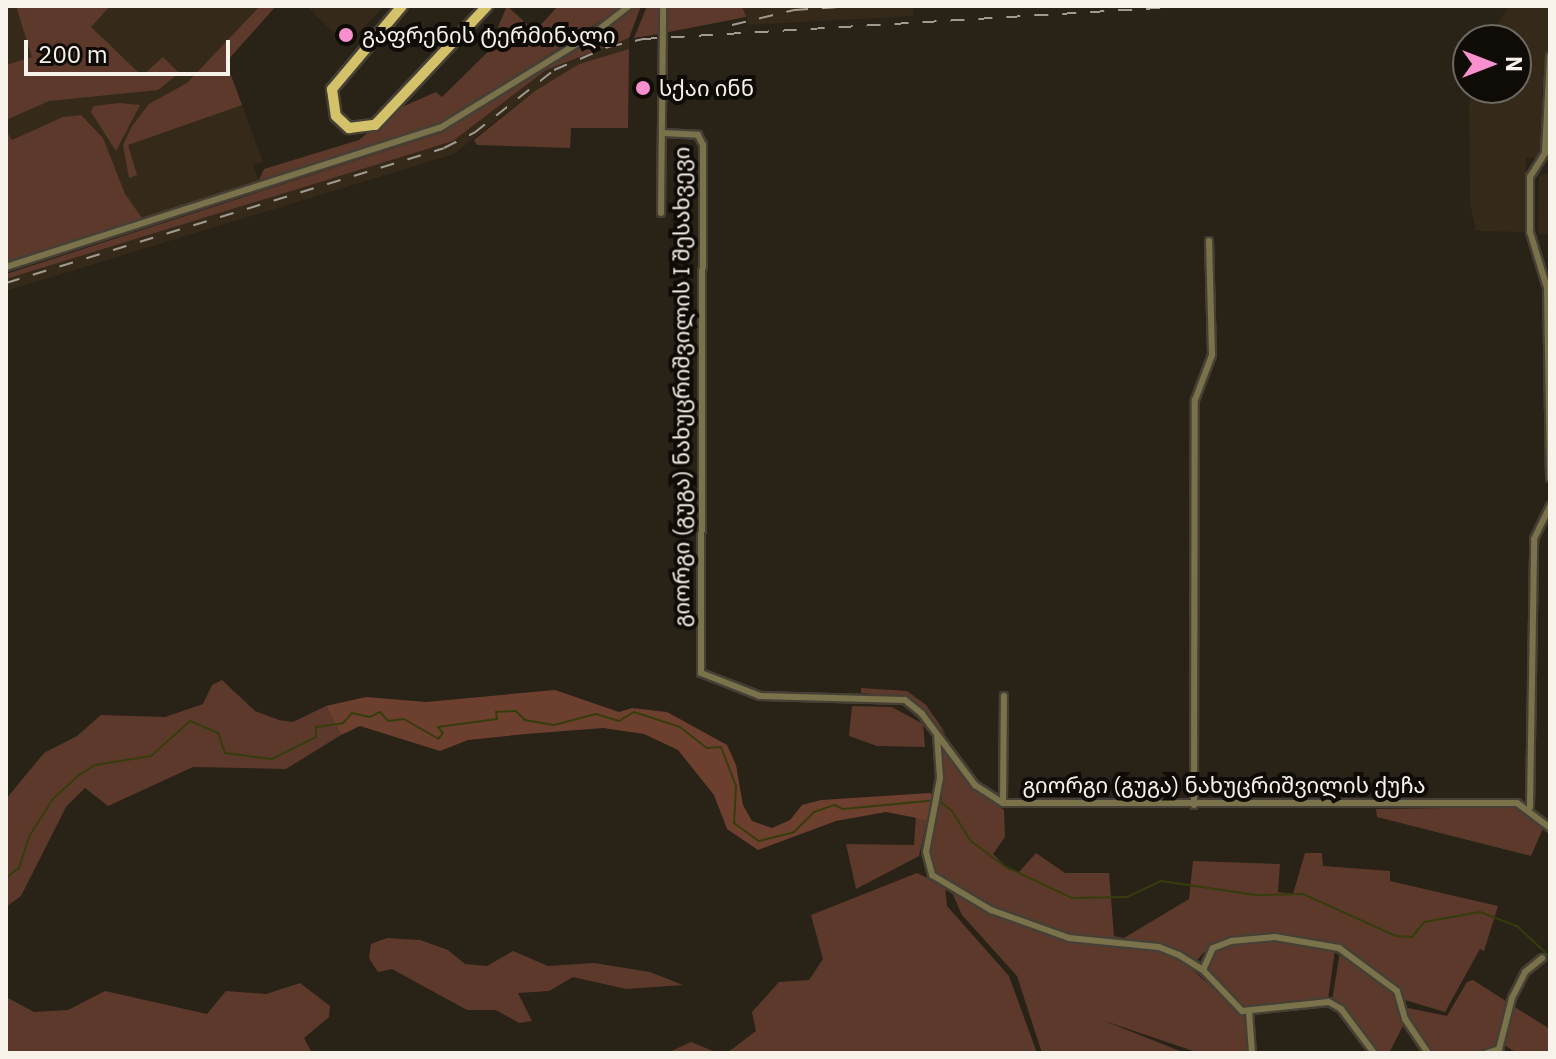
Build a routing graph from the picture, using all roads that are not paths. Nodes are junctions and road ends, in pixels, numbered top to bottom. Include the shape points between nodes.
1 (402, 6) edge
2 (487, 6) edge
3 (629, 6) edge
4 (663, 6) edge
5 (1550, 56) edge
6 (663, 133) junction
7 (661, 213) dead end
8 (1209, 241) dead end
9 (6, 267) edge
10 (1550, 478) edge
11 (1550, 506) edge
12 (701, 673) joint
13 (1004, 696) dead end
14 (937, 735) junction
15 (1003, 803) junction
16 (1194, 805) junction
17 (1530, 807) junction
18 (1550, 828) edge
19 (1542, 958) dead end
20 (1203, 970) junction
21 (1249, 1011) junction
22 (1252, 1053) edge
23 (1374, 1053) edge
24 (1428, 1053) edge
25 (1487, 1053) edge

1 - 2 main road via 332,89 336,116 349,128 375,125
3 - 9 street via 593,34 440,128
4 - 6 street
5 - 10 street via 1545,153 1530,177 1530,232 1547,288
6 - 7 street
6 - 12 street, გიორგი (გუგა) ნახუცრიშვილის I შესახვევი via 698,135 703,145
8 - 16 street via 1212,355 1195,400
11 - 17 street via 1534,539
12 - 14 street, გიორგი (გუგა) ნახუცრიშვილის ქუჩა via 760,696 905,700
13 - 15 street
14 - 15 street, გიორგი (გუგა) ნახუცრიშვილის ქუჩა via 975,785
14 - 20 street via 940,788 926,852 932,875 991,910 1045,930 1089,942 1159,947
15 - 16 street, გიორგი (გუგა) ნახუცრიშვილის ქუჩა
16 - 17 street, გიორგი (გუგა) ნახუცრიშვილის ქუჩა
17 - 18 street
19 - 25 street via 1525,972 1512,998 1499,1049
20 - 21 street via 1230,1001
20 - 24 street via 1213,948 1275,937 1312,942 1360,959 1397,991 1405,1019
21 - 22 street
21 - 23 street via 1329,1002 1341,1009

